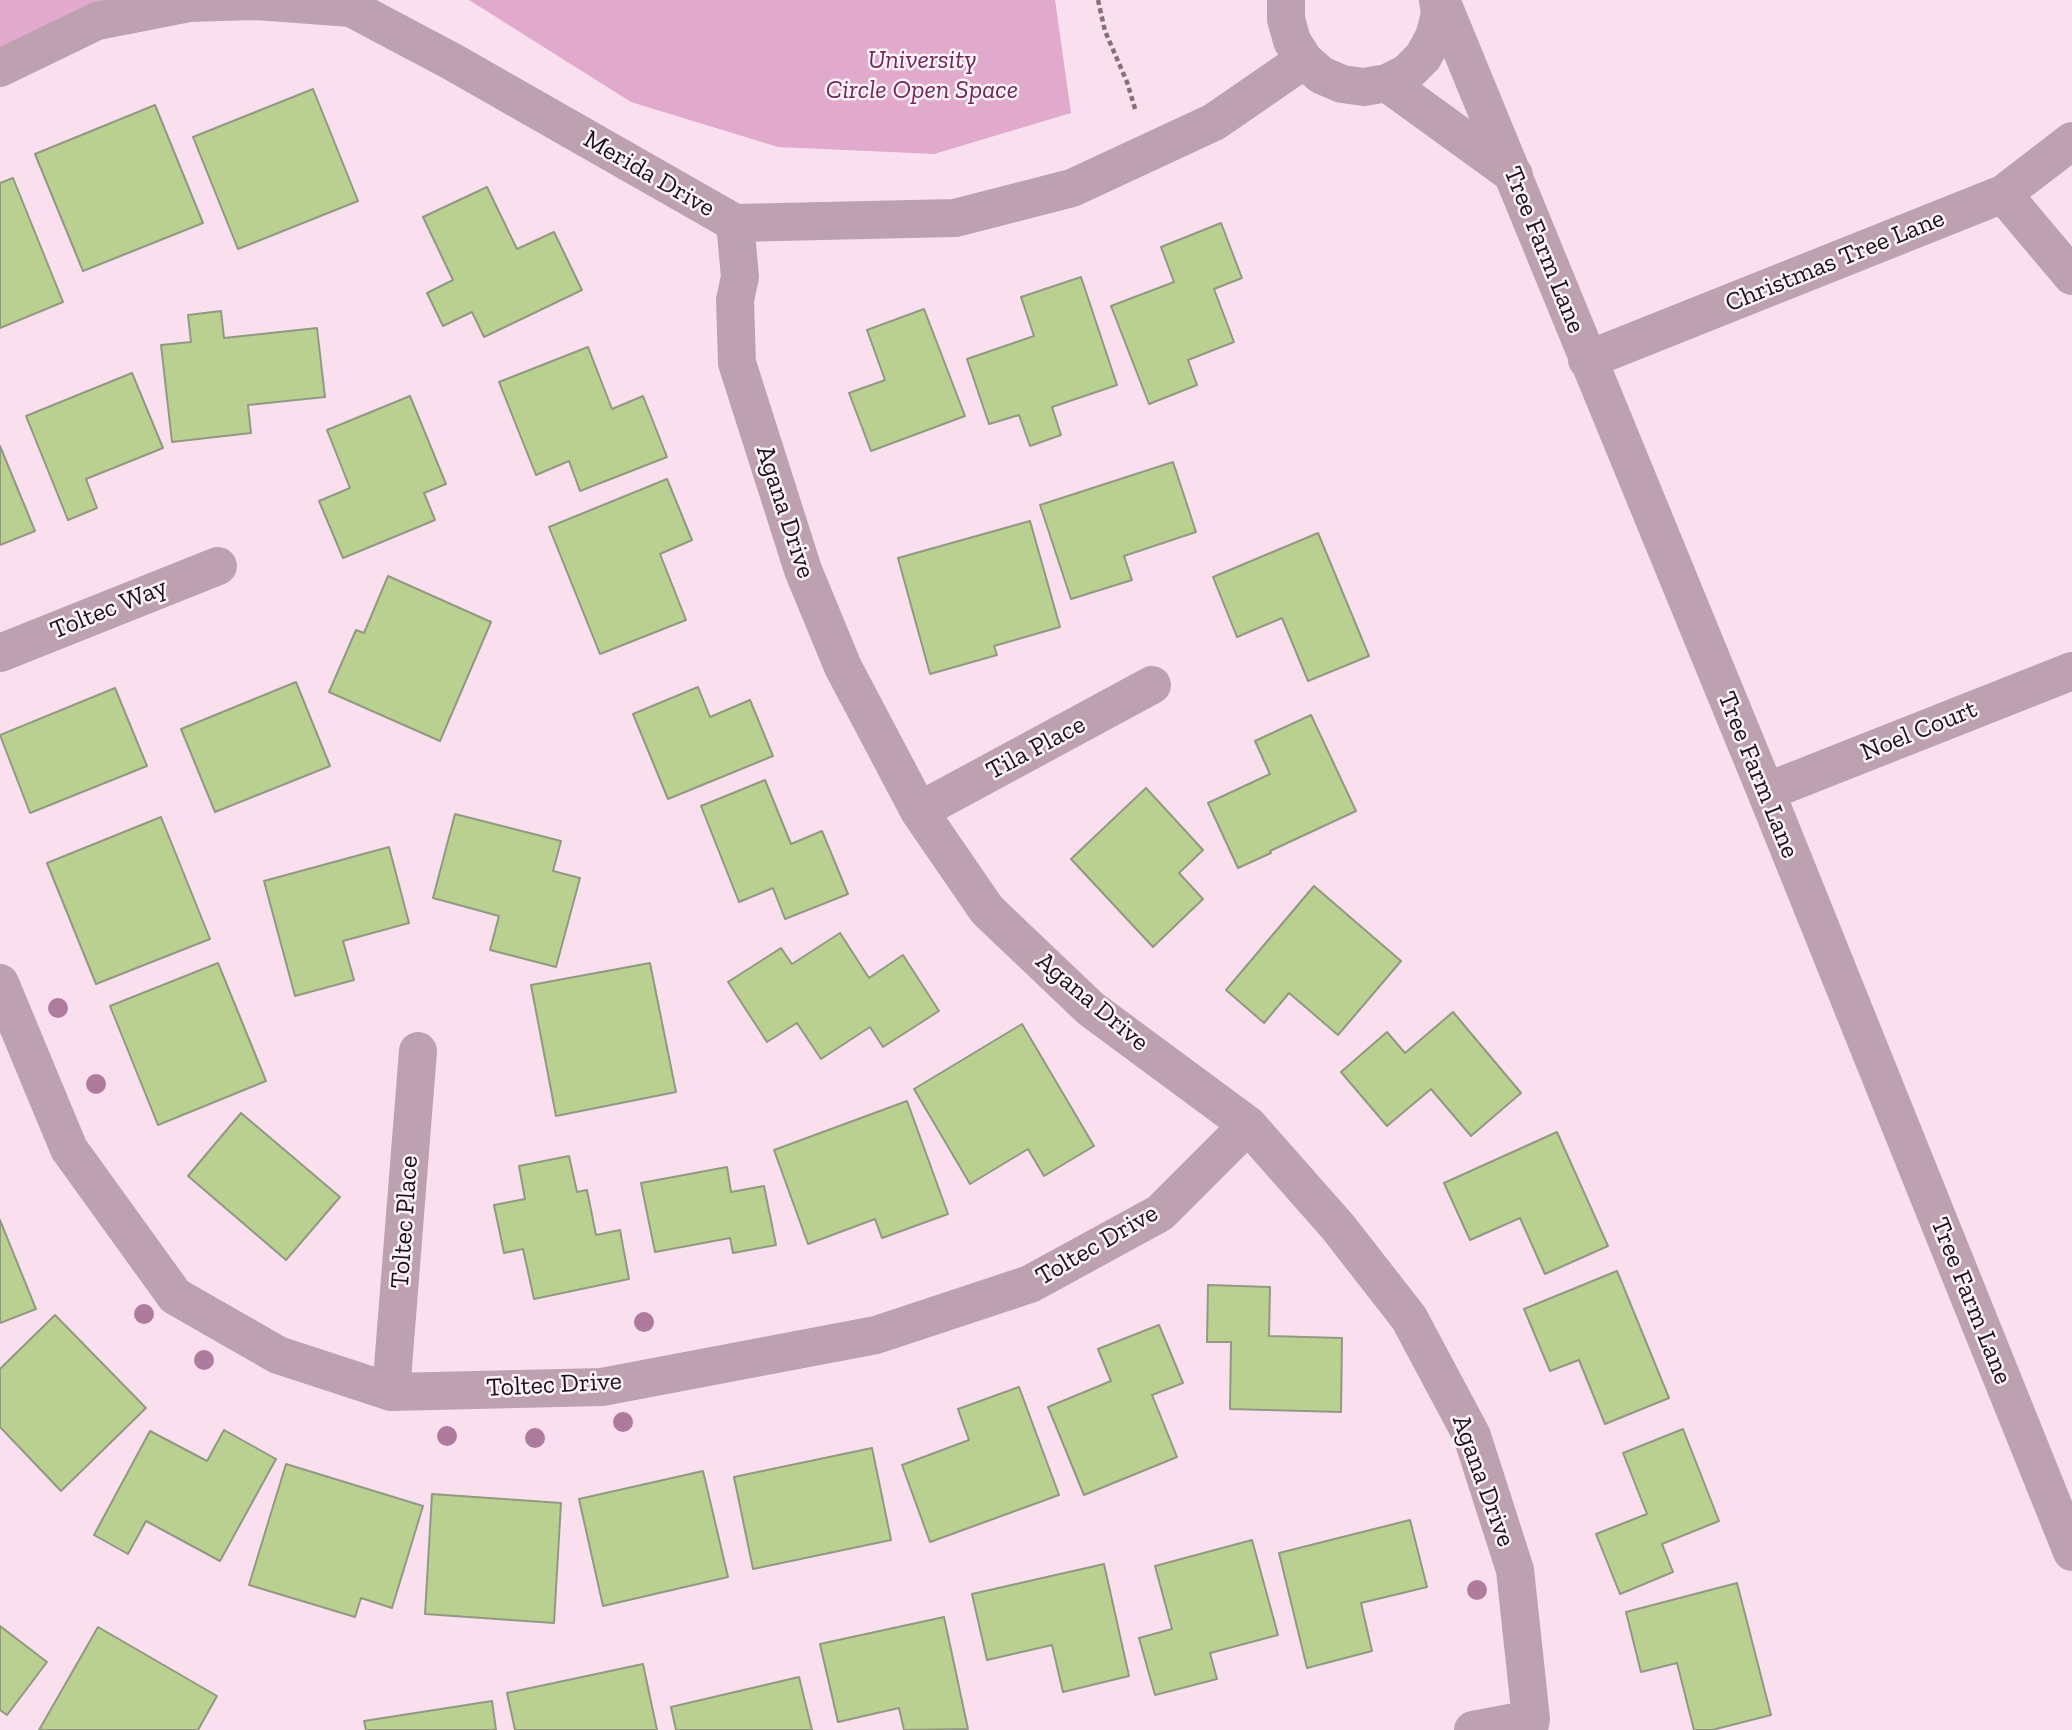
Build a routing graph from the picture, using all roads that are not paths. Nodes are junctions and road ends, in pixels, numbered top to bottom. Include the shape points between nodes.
1 (1286, 0) edge
2 (1440, 0) edge
3 (1304, 60) junction
4 (0, 68) edge
5 (1387, 83) junction
6 (2072, 141) edge
7 (1514, 175) junction
8 (2003, 194) junction
9 (735, 223) junction
10 (2072, 276) edge
11 (1587, 360) junction
12 (218, 566) dead end
13 (0, 653) edge
14 (2072, 671) edge
15 (1152, 685) dead end
16 (1766, 792) junction
17 (919, 811) junction
18 (0, 983) edge
19 (418, 1051) dead end
20 (1248, 1125) junction
21 (391, 1392) junction
22 (2072, 1552) edge
23 (1530, 1724) edge
24 (1473, 1730) edge

1 - 3 street via 1292,41
2 - 5 street via 1434,37 1423,57 1407,73
2 - 7 street, Tree Farm Lane
3 - 5 street via 1321,75 1342,84
3 - 9 street, Merida Drive via 1214,122 1072,188 955,218
4 - 9 street, Merida Drive via 97,21 189,3 256,1 351,8
5 - 7 street
6 - 8 street, Christmas Tree Lane
7 - 11 street, Tree Farm Lane
8 - 10 street
8 - 11 street, Christmas Tree Lane
9 - 17 street, Agana Drive via 740,277 734,300 737,363 808,582 843,667
11 - 16 street, Tree Farm Lane
12 - 13 street, Toltec Way
14 - 16 street, Noel Court
15 - 17 street, Tila Place
16 - 22 street, Tree Farm Lane
17 - 20 street, Agana Drive via 996,919 1091,1009
18 - 21 street, Toltec Drive via 69,1149 175,1296 278,1355
19 - 21 street, Toltec Place
20 - 21 street, Toltec Drive via 1160,1213 1030,1284 876,1335 601,1387
20 - 23 street, Agana Drive via 1338,1227 1409,1318 1472,1436 1515,1570
23 - 24 street

